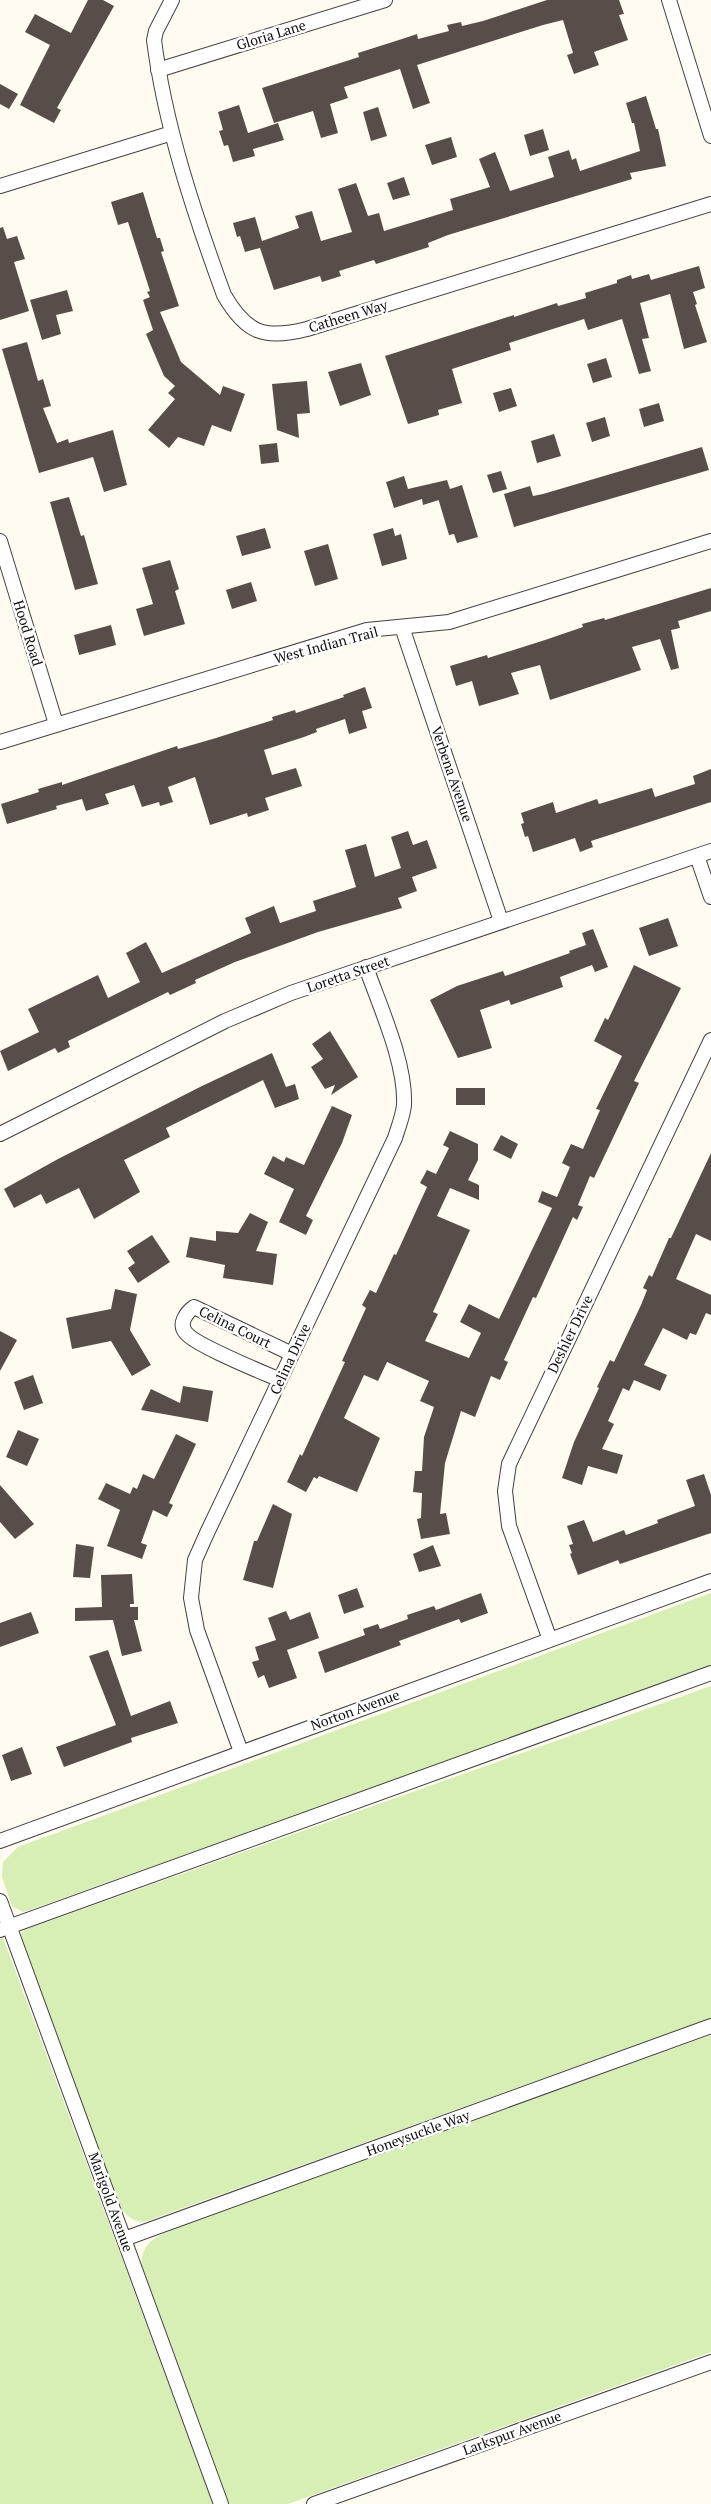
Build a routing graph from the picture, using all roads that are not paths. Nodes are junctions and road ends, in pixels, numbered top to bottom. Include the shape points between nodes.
1 (172, 0) edge
2 (385, 0) edge
3 (669, 0) edge
4 (158, 70) junction
5 (172, 133) junction
6 (711, 136) edge
7 (0, 186) edge
8 (711, 204) edge
9 (711, 541) edge
10 (0, 542) edge
11 (402, 627) junction
12 (56, 724) junction
13 (0, 742) edge
14 (711, 851) edge
15 (696, 856) junction
16 (711, 897) edge
17 (501, 921) junction
18 (366, 967) junction
19 (711, 1040) edge
20 (0, 1134) edge
21 (292, 1354) junction
22 (280, 1380) junction
23 (711, 1581) edge
24 (550, 1640) junction
25 (711, 1673) edge
26 (241, 1752) junction
27 (0, 1841) edge
28 (0, 1901) edge
29 (4, 1928) edge
30 (711, 2026) edge
31 (124, 2239) junction
32 (711, 2362) edge
33 (221, 2504) edge
34 (314, 2504) edge

1 - 4 street, Catheen Way via 154,40
2 - 4 street, Gloria Lane
3 - 6 street
4 - 5 street, Catheen Way
5 - 7 street
5 - 8 street, Catheen Way via 224,295 234,311 252,328 277,335 307,329
9 - 11 street, West Indian Trail via 449,622
10 - 12 street, Hood Road
11 - 12 street, West Indian Trail via 367,630
11 - 17 street, Verbena Avenue
12 - 13 street, West Indian Trail
14 - 15 street, Loretta Street
15 - 16 street
15 - 17 street, Loretta Street
17 - 18 street, Loretta Street
18 - 20 street, Loretta Street via 291,993 225,1021
18 - 21 street, Celina Drive via 400,1066 404,1107 395,1138
19 - 24 street, Deshler Drive via 509,1464 505,1491 509,1526
21 - 22 street, Celina Drive
21 - 22 street, Celina Court via 194,1307 183,1319 186,1334 199,1343
22 - 26 street, Celina Drive via 207,1533 192,1572 191,1598 197,1630
23 - 24 street, Norton Avenue
24 - 26 street, Norton Avenue
25 - 29 street
26 - 27 street, Norton Avenue
28 - 29 street, Marigold Avenue
29 - 31 street, Marigold Avenue
30 - 31 street, Honeysuckle Way
31 - 33 street, Marigold Avenue
32 - 34 street, Larkspur Avenue

